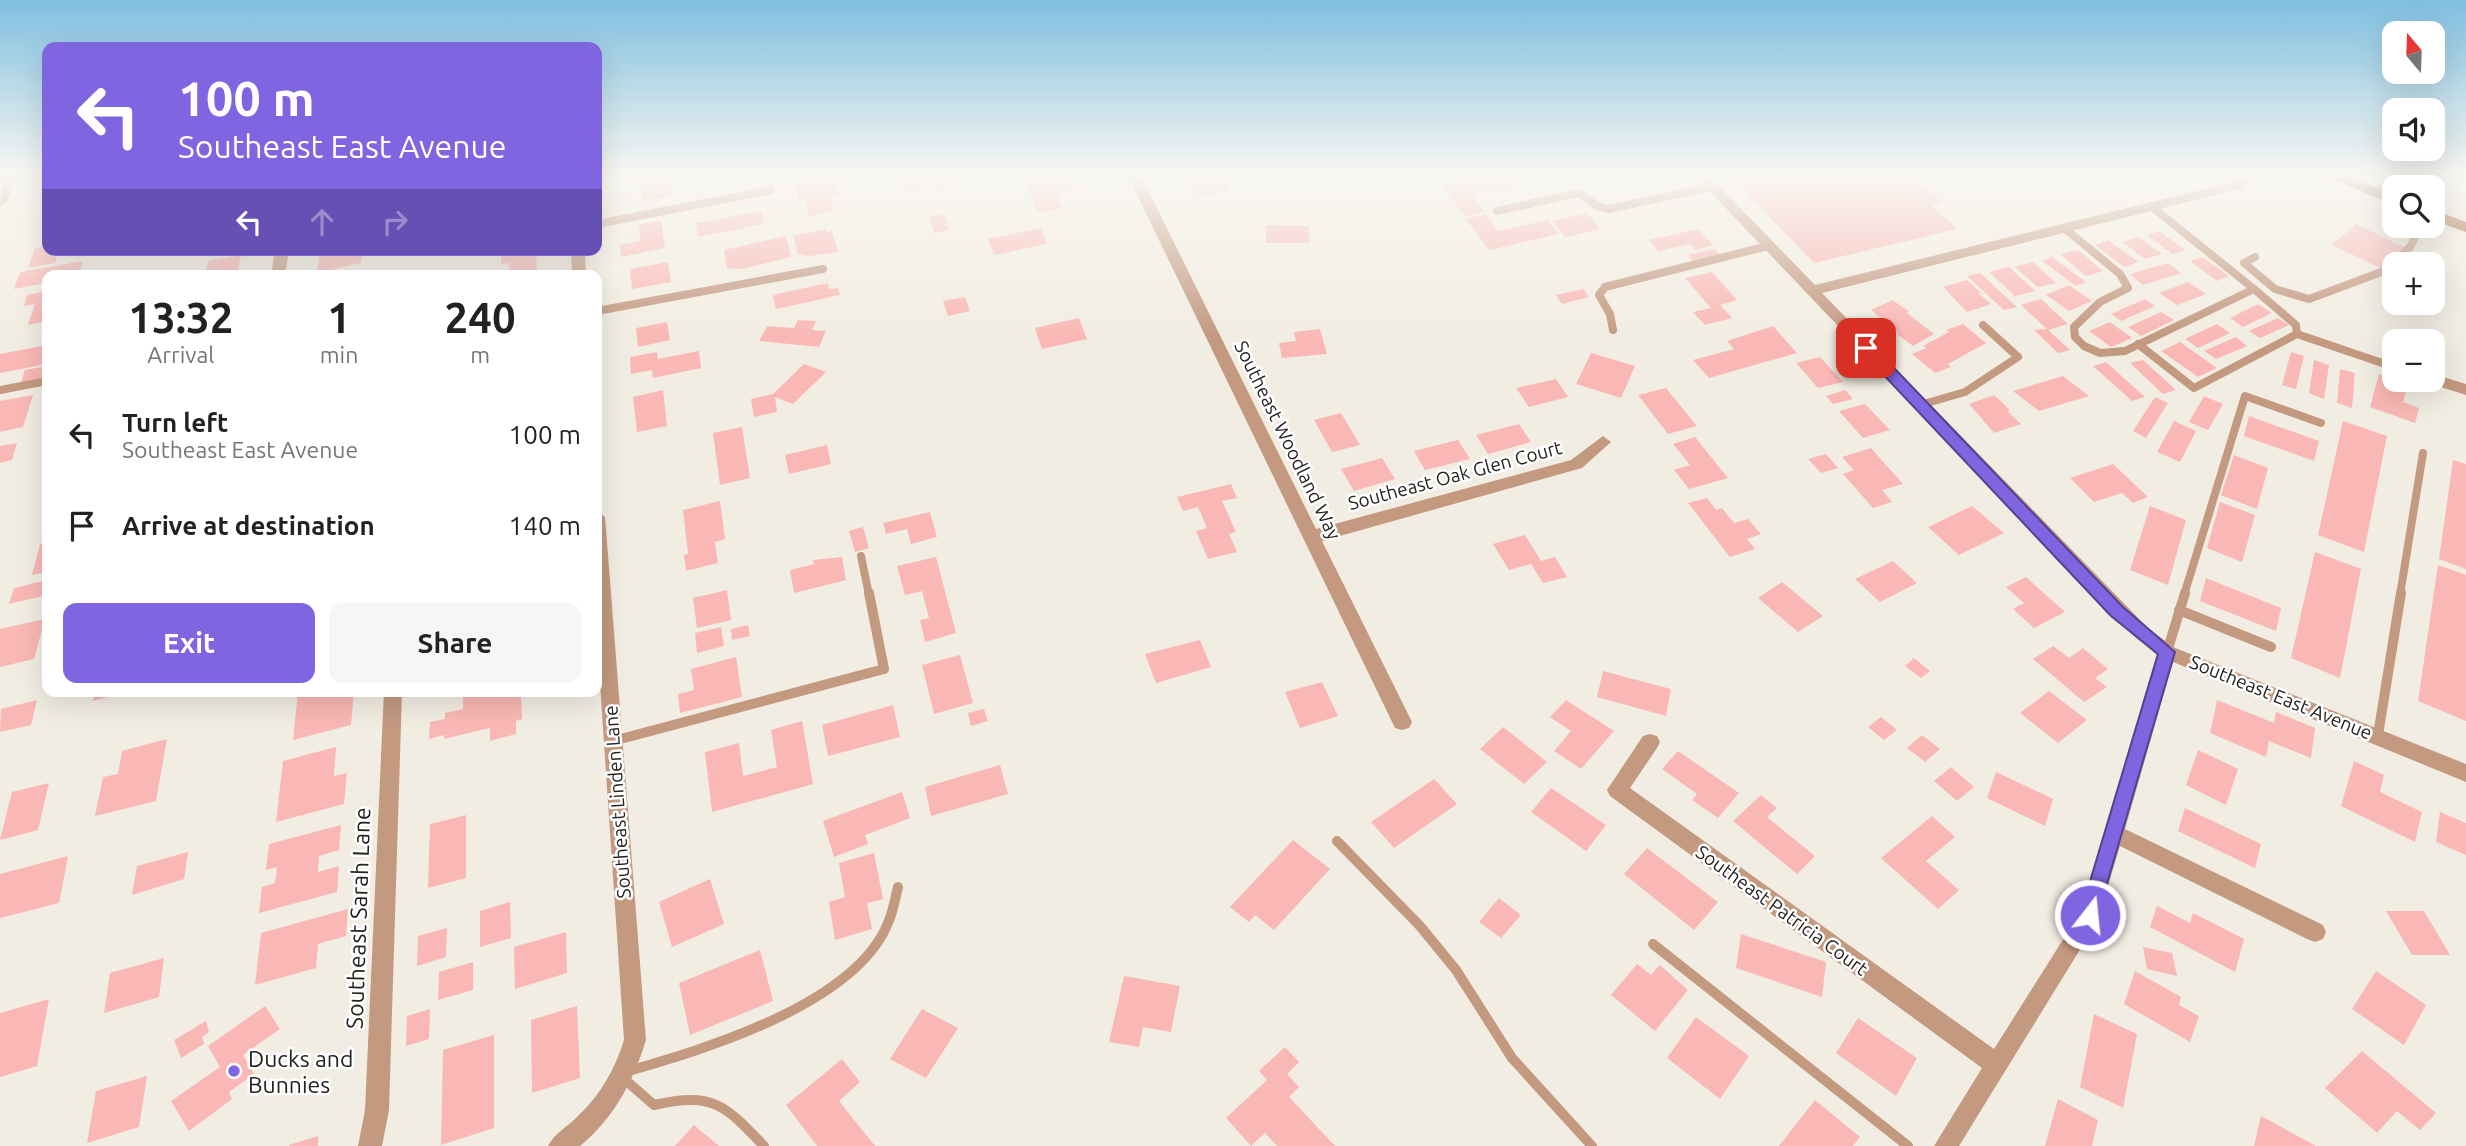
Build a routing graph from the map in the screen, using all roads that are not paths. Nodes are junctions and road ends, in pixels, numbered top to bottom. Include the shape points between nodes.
1 (1161, 229) edge
2 (1752, 229) edge
3 (2058, 229) edge
4 (2066, 229) edge
5 (2180, 229) edge
6 (2415, 238) edge
7 (1768, 246) junction
8 (2255, 257) dead end
9 (823, 269) dead end
10 (2255, 289) junction
11 (1811, 291) junction
12 (602, 310) edge
13 (1983, 325) dead end
14 (1614, 330) dead end
15 (2297, 334) junction
16 (2138, 344) junction
17 (2382, 363) edge
18 (42, 382) edge
19 (2445, 383) edge
20 (0, 390) edge
21 (2466, 390) edge
22 (1920, 405) junction
23 (2321, 423) dead end
24 (1603, 442) dead end
25 (2423, 453) dead end
26 (1312, 537) junction
27 (860, 556) dead end
28 (602, 587) edge
29 (2179, 610) junction
30 (2271, 647) dead end
31 (2167, 652) junction
32 (393, 697) edge
33 (1402, 722) dead end
34 (2378, 735) junction
35 (613, 741) junction
36 (1650, 742) dead end
37 (2466, 773) edge
38 (2113, 833) junction
39 (1337, 841) dead end
40 (898, 887) dead end
41 (2315, 932) dead end
42 (1653, 944) dead end
43 (1995, 1064) junction
44 (622, 1078) junction
45 (370, 1146) edge
46 (560, 1146) edge
47 (764, 1146) edge
48 (1592, 1146) edge
49 (1908, 1146) edge
50 (1947, 1146) edge

1 - 26 street, Southeast Woodland Way
2 - 7 street, Southeast East Avenue
3 - 11 street
4 - 16 lane via 2120,274 2128,288 2087,312 2074,327 2075,337 2100,353
5 - 10 lane
6 - 8 lane via 2384,271 2309,299 2275,289 2244,263
7 - 11 street, Southeast East Avenue
7 - 14 lane via 1605,287 1599,295
9 - 12 lane
10 - 15 lane via 2296,325
10 - 16 lane
11 - 22 street, Southeast East Avenue
13 - 22 lane via 2018,357 1965,391
15 - 16 lane via 2194,388
15 - 17 lane
18 - 20 lane
19 - 21 street
22 - 31 street, Southeast East Avenue via 2117,611
23 - 29 lane via 2245,396
24 - 26 street, Southeast Oak Glen Court via 1576,464
25 - 34 lane
26 - 33 street, Southeast Woodland Way
27 - 35 lane via 884,669
28 - 35 street, Southeast Linden Lane
29 - 30 lane
29 - 31 lane
31 - 34 street, Southeast East Avenue
31 - 38 street
32 - 45 street, Southeast Sarah Lane via 377,1110
34 - 37 street, Southeast East Avenue
35 - 44 street, Southeast Linden Lane via 635,1040
36 - 43 street, Southeast Patricia Court via 1617,790
38 - 41 street
38 - 43 street via 2090,915
39 - 48 lane via 1420,926 1456,970 1512,1058
40 - 44 lane via 897,909 881,935 856,967 827,992 739,1035
42 - 49 lane
43 - 50 street
44 - 46 street, Southeast Linden Lane via 586,1126
44 - 47 lane via 654,1105 689,1096 719,1101

